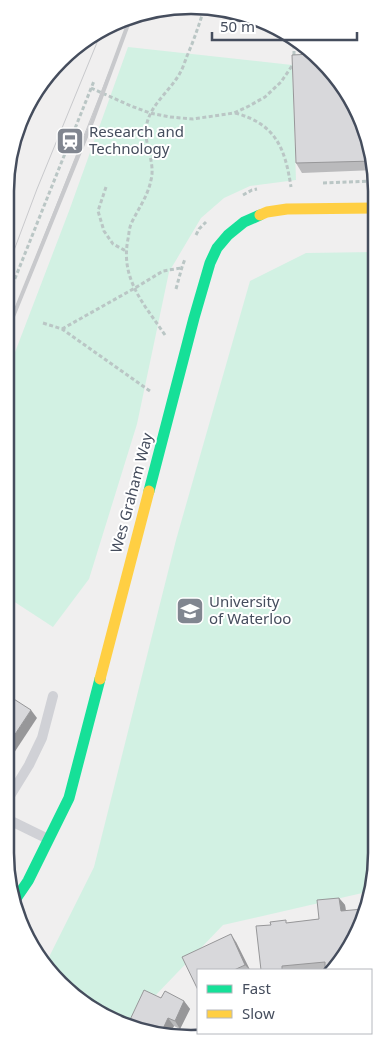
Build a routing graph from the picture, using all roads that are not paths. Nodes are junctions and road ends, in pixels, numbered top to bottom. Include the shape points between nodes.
1 (368, 208) edge
2 (53, 696) dead end
3 (14, 790) edge
4 (14, 822) edge
5 (49, 839) junction
6 (19, 895) edge

1 - 5 street, Wes Graham Way via 267,212 244,222 217,248 194,318 69,798
2 - 3 lane via 42,738
4 - 5 lane
5 - 6 street, Wes Graham Way

